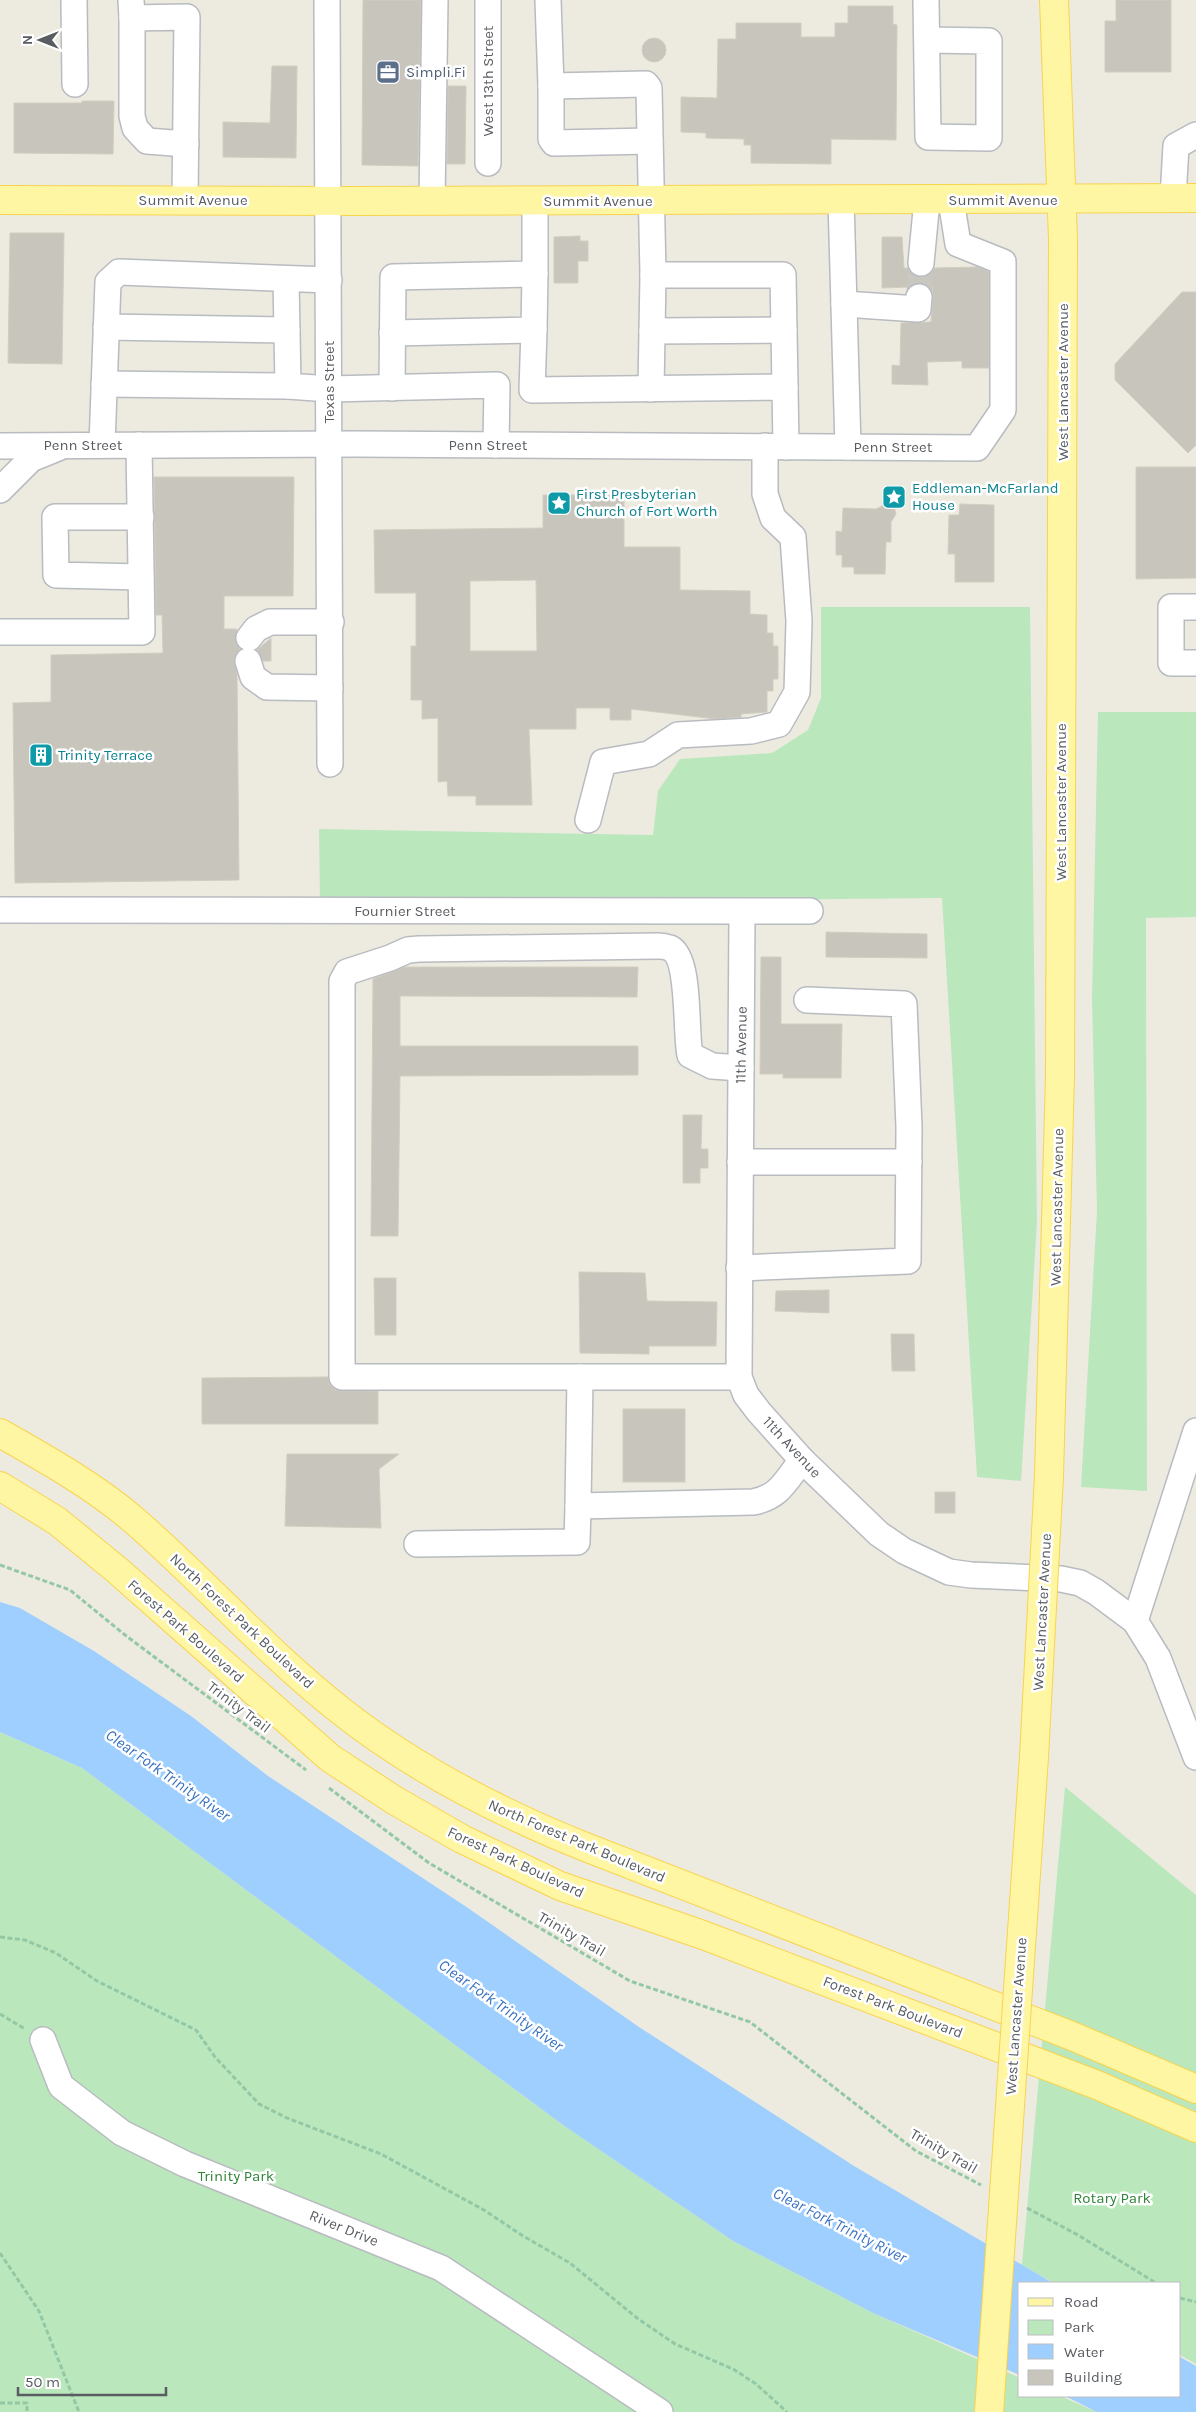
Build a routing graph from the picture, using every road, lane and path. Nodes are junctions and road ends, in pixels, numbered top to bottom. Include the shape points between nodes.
1 (74, 0) edge
2 (326, 0) edge
3 (435, 0) edge
4 (488, 0) edge
5 (548, 0) edge
6 (926, 0) edge
7 (1054, 0) edge
8 (131, 9) edge
9 (187, 9) edge
10 (927, 40) junction
11 (75, 84) dead end
12 (551, 86) junction
13 (1196, 135) edge
14 (650, 140) junction
15 (186, 144) junction
16 (488, 163) dead end
17 (1184, 198) edge
18 (185, 199) junction
19 (0, 200) edge
20 (652, 200) junction
21 (841, 200) junction
22 (939, 200) junction
23 (1063, 200) junction
24 (328, 201) junction
25 (432, 201) junction
26 (536, 201) junction
27 (921, 263) tunnel mouth
28 (535, 274) junction
29 (652, 275) junction
30 (286, 278) junction
31 (329, 280) junction
32 (919, 297) dead end
33 (844, 304) junction
34 (106, 327) junction
35 (287, 330) junction
36 (534, 330) junction
37 (784, 330) junction
38 (652, 331) junction
39 (392, 332) junction
40 (104, 384) junction
41 (288, 386) junction
42 (785, 387) junction
43 (392, 388) junction
44 (329, 389) junction
45 (651, 389) junction
46 (532, 390) junction
47 (497, 393) junction
48 (330, 444) junction
49 (65, 445) junction
50 (102, 445) junction
51 (139, 445) junction
52 (496, 445) junction
53 (0, 446) edge
54 (776, 447) junction
55 (848, 447) junction
56 (0, 490) edge
57 (141, 516) junction
58 (141, 577) junction
59 (1196, 607) edge
60 (331, 622) junction
61 (0, 632) edge
62 (1196, 663) edge
63 (330, 688) junction
64 (330, 764) dead end
65 (588, 820) dead end
66 (0, 910) edge
67 (810, 911) dead end
68 (742, 913) junction
69 (807, 1000) dead end
70 (741, 1068) junction
71 (740, 1162) junction
72 (909, 1162) junction
73 (739, 1268) junction
74 (580, 1377) junction
75 (739, 1377) junction
76 (1196, 1431) edge
77 (0, 1433) edge
78 (802, 1460) junction
79 (0, 1486) edge
80 (578, 1506) junction
81 (418, 1544) dead end
82 (0, 1565) edge
83 (1136, 1622) junction
84 (1196, 1758) edge
85 (309, 1773) dead end
86 (325, 1785) dead end
87 (0, 1937) edge
88 (0, 2014) edge
89 (43, 2040) joint
90 (1196, 2089) edge
91 (1196, 2128) edge
92 (984, 2186) dead end
93 (1018, 2204) dead end
94 (0, 2253) edge
95 (1154, 2282) edge
96 (1181, 2298) edge
97 (1196, 2302) edge
98 (0, 2403) edge
99 (27, 2412) edge
100 (79, 2412) edge
101 (660, 2412) edge
102 (786, 2412) edge
103 (989, 2412) edge

1 - 11 street
2 - 24 street, Texas Street
3 - 25 street
4 - 16 street, West 13th Street
5 - 12 street
6 - 10 street
7 - 23 main road, West Lancaster Avenue
8 - 9 street
8 - 15 street via 135,128 147,141
9 - 15 street
10 - 10 street via 928,138 989,138 989,40
12 - 14 street via 646,84 649,88
12 - 14 street via 551,139 554,143
13 - 17 street via 1176,146
14 - 20 street
15 - 18 street
17 - 23 main road, Summit Avenue
18 - 19 main road, Summit Avenue
18 - 24 main road, Summit Avenue
20 - 21 main road, Summit Avenue
20 - 26 main road, Summit Avenue
20 - 29 street
21 - 22 main road, Summit Avenue
21 - 33 street
22 - 23 main road, Summit Avenue
22 - 27 street
22 - 55 street, Penn Street via 958,244 1003,262 1003,410 977,448
23 - 103 main road, West Lancaster Avenue, bridge via 1060,1076 1049,1476 1034,1757
24 - 25 main road, Summit Avenue
24 - 31 street, Texas Street
25 - 26 main road, Summit Avenue
26 - 28 street
28 - 36 street
28 - 39 street via 393,277
29 - 37 street via 783,275
29 - 38 street
30 - 31 street
30 - 34 street via 119,272 108,282
30 - 35 street
31 - 44 street, Texas Street
32 - 33 street via 918,309
33 - 55 street
34 - 35 street
34 - 40 street
35 - 41 street
36 - 39 street
36 - 46 street
37 - 38 street
37 - 42 street
38 - 45 street
39 - 43 street
40 - 41 street
40 - 50 street
41 - 44 street
42 - 45 street
42 - 54 street
43 - 44 street
43 - 47 street via 497,385
44 - 48 street, Texas Street
45 - 46 street
46 - 47 street
47 - 52 street
48 - 51 street, Penn Street
48 - 52 street, Penn Street
48 - 60 street, Texas Street
49 - 50 street, Penn Street
49 - 53 street, Penn Street
49 - 56 street via 31,460
50 - 51 street, Penn Street
51 - 57 street
52 - 54 street, Penn Street
54 - 55 street, Penn Street
54 - 65 street via 765,494 773,518 793,537 799,621 798,692 779,724 751,731 678,735 649,754 603,762
57 - 58 street
57 - 58 street via 55,516 56,575
58 - 61 street via 142,632
59 - 62 street via 1171,607 1171,663
60 - 63 street, Texas Street
60 - 63 street via 270,622 256,629 248,650 253,677 267,687
63 - 64 street, Texas Street
66 - 68 street, Fournier Street
67 - 68 street, Fournier Street
68 - 70 street, 11th Avenue
69 - 72 street via 904,1004
70 - 71 street, 11th Avenue
70 - 74 street via 712,1066 690,1055 683,976 678,955 671,948 408,950 347,972 342,981 342,1377
71 - 72 street
71 - 73 street, 11th Avenue
72 - 73 street via 908,1261
73 - 75 street, 11th Avenue
74 - 75 street
74 - 80 street
75 - 78 street, 11th Avenue via 759,1412
76 - 83 street
77 - 90 main road, North Forest Park Boulevard via 71,1476 135,1521 340,1711 471,1796 540,1829 1072,2036
78 - 80 street via 777,1493 752,1502
78 - 83 street, 11th Avenue via 879,1534 929,1565 971,1576 1061,1579 1080,1583
79 - 91 main road, Forest Park Boulevard via 57,1521 330,1758 462,1839 560,1886 703,1935 1069,2074
80 - 81 street via 577,1542
82 - 85 path, Trinity Trail via 70,1590
83 - 84 street, 11th Avenue via 1158,1658
86 - 92 path, Trinity Trail via 429,1863 630,1981 750,2022 916,2151
87 - 102 path via 25,1940 56,1953 97,1981 196,2030 259,2104 381,2154 484,2210 570,2263 637,2318 675,2344 732,2369 756,2384
88 - 89 path
89 - 101 street, River Drive via 61,2086 122,2133 185,2164 441,2268
93 - 95 path via 1078,2235
94 - 100 path via 39,2311
96 - 97 path
98 - 99 path via 27,2403

